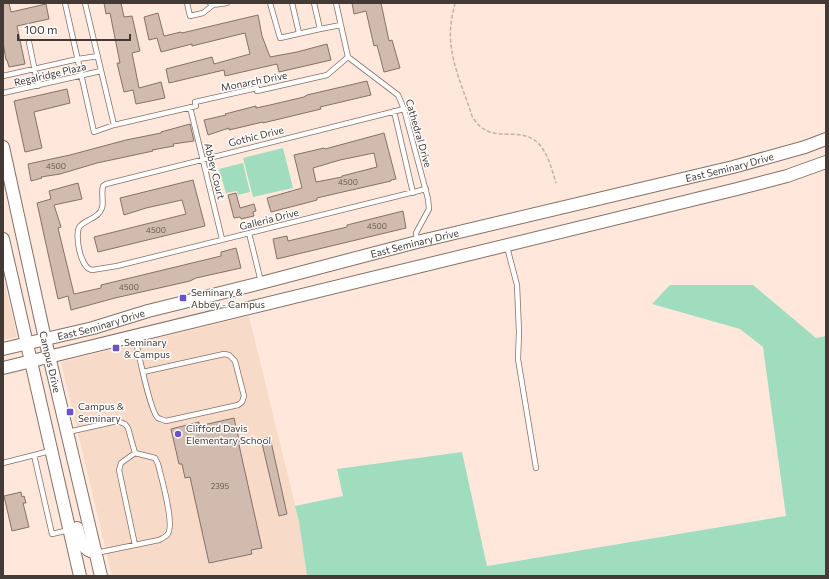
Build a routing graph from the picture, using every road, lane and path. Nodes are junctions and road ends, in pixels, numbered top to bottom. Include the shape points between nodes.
1 (65, 3) edge
2 (85, 3) edge
3 (187, 3) edge
4 (227, 3) edge
5 (270, 3) edge
6 (292, 3) edge
7 (314, 3) edge
8 (336, 3) edge
9 (455, 3) edge
10 (212, 4) edge
11 (341, 25) junction
12 (320, 29) junction
13 (299, 34) junction
14 (29, 42) dead end
15 (98, 56) junction
16 (348, 57) junction
17 (78, 59) junction
18 (34, 69) junction
19 (101, 71) junction
20 (3, 76) edge
21 (82, 76) junction
22 (38, 86) junction
23 (3, 93) edge
24 (190, 107) junction
25 (404, 109) junction
26 (394, 111) junction
27 (114, 125) junction
28 (826, 140) edge
29 (4, 152) edge
30 (203, 158) junction
31 (826, 162) edge
32 (113, 181) joint
33 (556, 183) dead end
34 (3, 186) edge
35 (426, 189) junction
36 (413, 193) junction
37 (15, 200) junction
38 (249, 233) junction
39 (3, 239) edge
40 (222, 239) junction
41 (417, 242) junction
42 (506, 245) junction
43 (5, 253) edge
44 (261, 283) junction
45 (266, 303) junction
46 (134, 336) junction
47 (45, 338) junction
48 (27, 343) junction
49 (3, 349) edge
50 (50, 356) junction
51 (31, 361) junction
52 (3, 368) edge
53 (143, 372) junction
54 (67, 432) junction
55 (52, 451) junction
56 (135, 453) junction
57 (34, 455) junction
58 (3, 463) edge
59 (536, 468) dead end
60 (59, 483) junction
61 (70, 530) junction
62 (135, 545) junction
63 (96, 553) junction
64 (80, 576) edge
65 (102, 576) edge

1 - 17 lane
2 - 15 lane
3 - 10 lane via 190,16 203,12
4 - 10 lane
5 - 13 lane via 280,38
6 - 13 lane
7 - 12 lane
8 - 11 lane
9 - 33 path via 450,28 452,48 472,116 480,128 493,133 533,139 544,150
11 - 12 lane
11 - 16 lane
12 - 13 lane
14 - 18 lane
15 - 17 lane, Regalridge Plaza
15 - 19 lane
16 - 24 lane, Monarch Drive via 327,75 195,102 196,106
16 - 25 lane, Cathedral Drive via 398,95
17 - 18 lane, Regalridge Plaza
17 - 21 lane
18 - 20 lane, Regalridge Plaza
18 - 22 lane
19 - 21 lane, Regalridge Plaza
19 - 27 lane
21 - 22 lane, Regalridge Plaza
21 - 27 lane, Monarch Drive via 94,132
22 - 23 lane, Regalridge Plaza
24 - 27 lane, Monarch Drive
24 - 30 lane, Abbey Court
25 - 26 lane, Gothic Drive
25 - 35 lane, Cathedral Drive
26 - 30 lane, Gothic Drive
26 - 36 lane
28 - 41 main road, East Seminary Drive via 733,167
29 - 37 main road, Campus Drive
30 - 32 lane, Gothic Drive
30 - 40 lane, Abbey Court
31 - 42 main road, East Seminary Drive via 787,176 737,189
32 - 40 lane, Galleria Drive via 102,186 102,210 81,225 78,232 80,254 88,270 117,266
34 - 37 main road
35 - 36 lane, Galleria Drive
35 - 41 lane, Cathedral Drive via 429,209 416,233
36 - 38 lane, Galleria Drive
37 - 47 main road, Campus Drive
38 - 40 lane, Galleria Drive
38 - 44 lane
39 - 43 main road, Campus Drive
41 - 44 main road, East Seminary Drive
42 - 45 main road, East Seminary Drive
42 - 59 lane via 517,285 518,359
43 - 48 main road, Campus Drive
44 - 45 main road
44 - 47 main road, East Seminary Drive via 148,310 93,328
45 - 46 main road, East Seminary Drive
46 - 50 main road, East Seminary Drive
46 - 53 lane
47 - 48 main road, East Seminary Drive
47 - 50 main road, Campus Drive
48 - 49 main road, East Seminary Drive
48 - 51 main road, Campus Drive
50 - 51 main road, East Seminary Drive
50 - 54 main road, Campus Drive
51 - 52 main road, East Seminary Drive
51 - 55 main road, Campus Drive
53 - 53 lane via 153,411 157,417 166,421 238,405 244,396 235,361 229,355
54 - 56 lane via 117,421 128,428
54 - 63 main road, Campus Drive
55 - 57 lane
55 - 60 main road, Campus Drive
56 - 62 lane via 121,462 119,470
56 - 62 lane via 155,458 158,464 171,528 167,536 159,540
57 - 58 lane
57 - 61 lane via 52,534
60 - 61 main road, Campus Drive
60 - 63 main road via 69,494 81,542 87,549
61 - 64 main road, Campus Drive
62 - 63 lane
63 - 65 main road, Campus Drive

